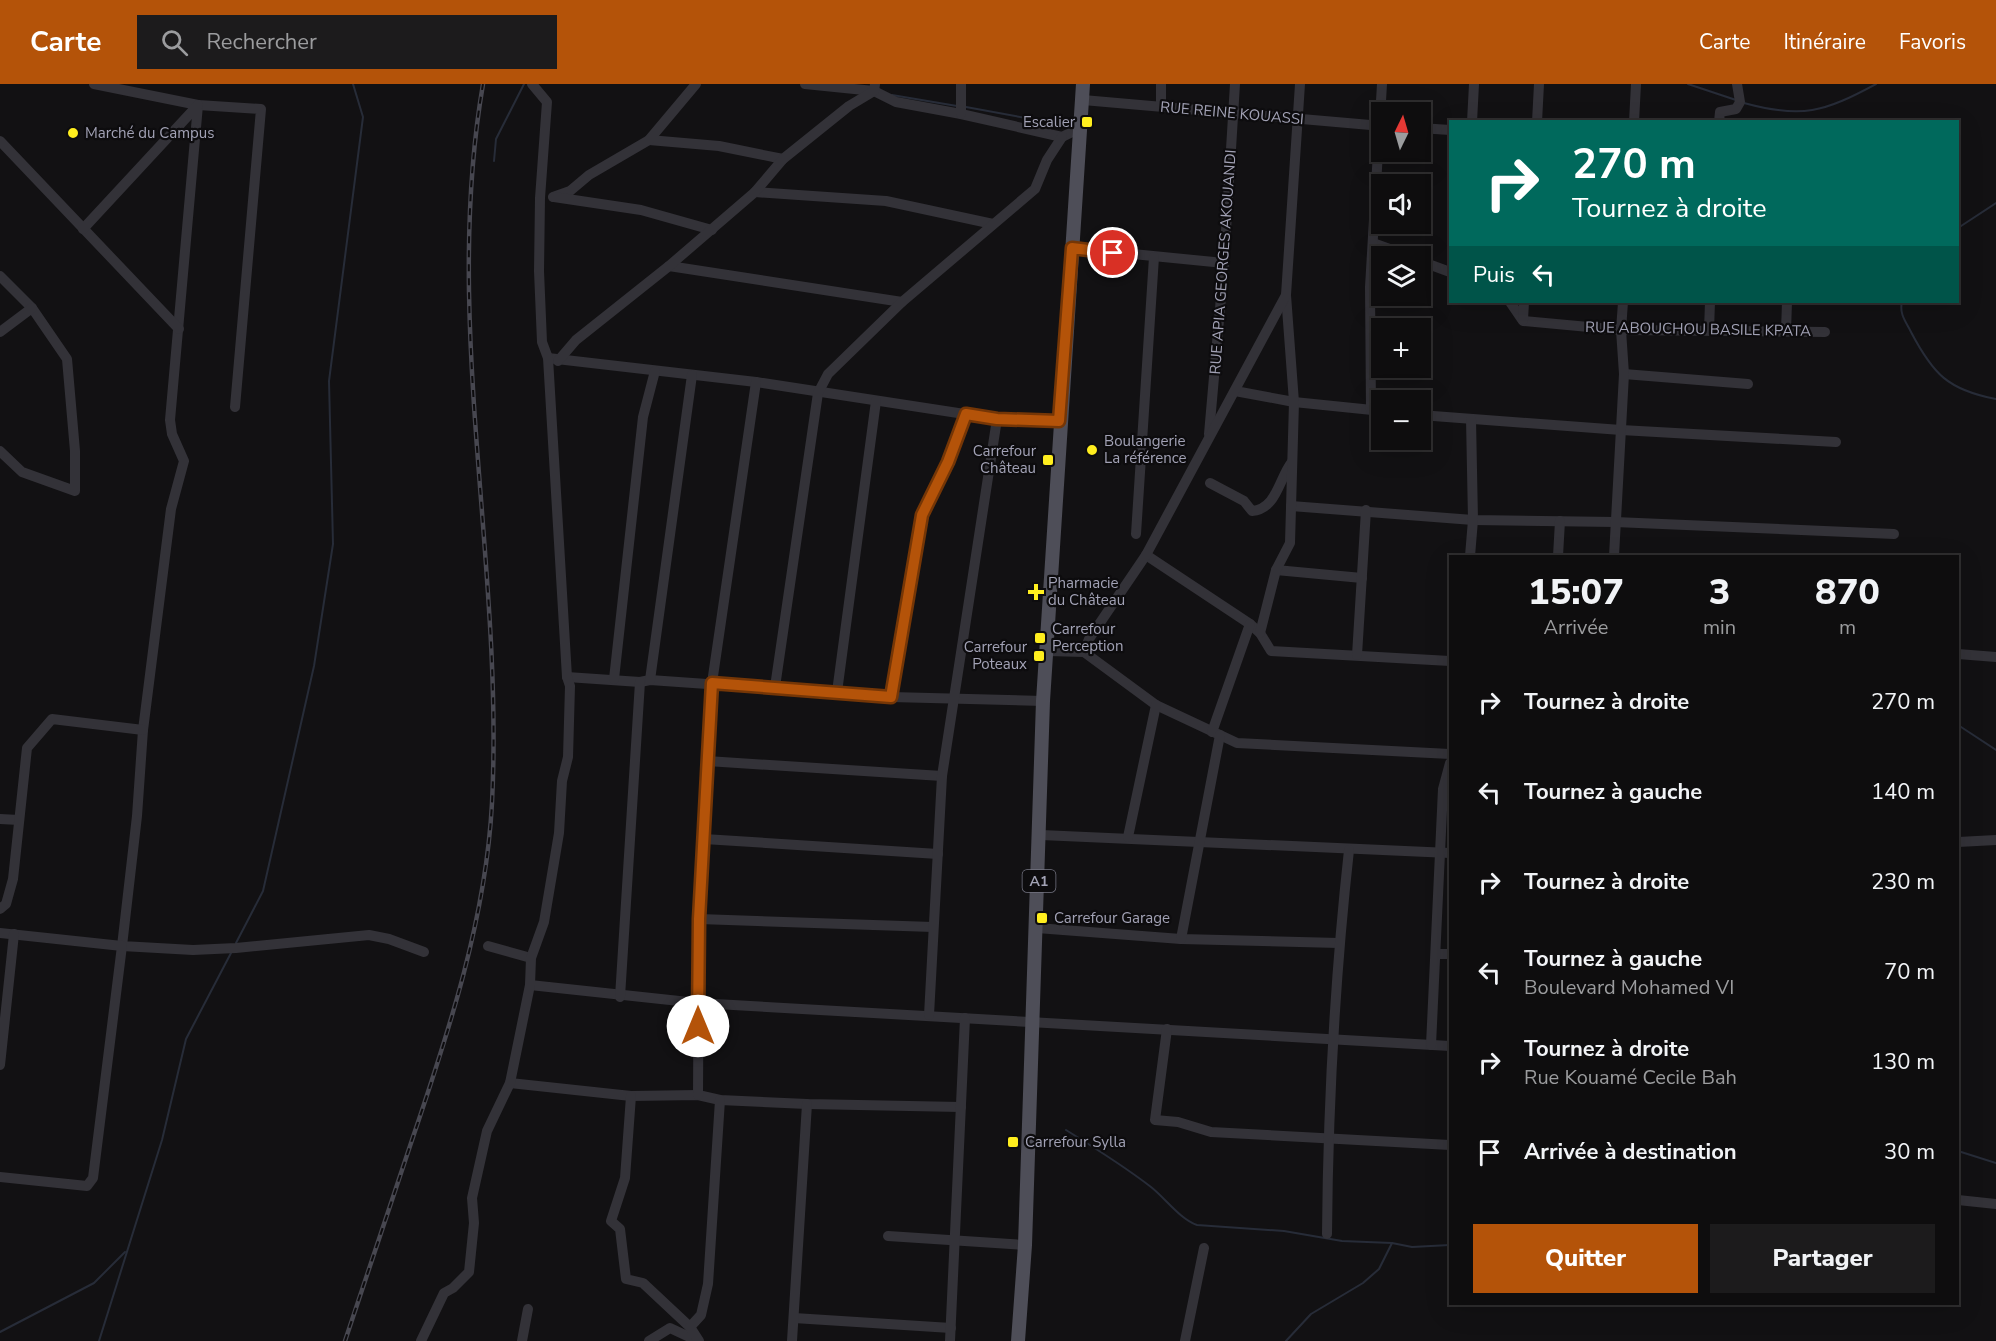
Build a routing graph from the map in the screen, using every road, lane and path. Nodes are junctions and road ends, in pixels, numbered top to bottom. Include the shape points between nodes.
1 (94, 84) edge
2 (696, 84) edge
3 (805, 84) edge
4 (960, 84) edge
5 (1083, 84) edge
6 (1161, 84) edge
7 (1235, 84) edge
8 (1300, 84) edge
9 (1382, 84) edge
10 (1474, 84) edge
11 (1539, 84) edge
12 (1636, 84) edge
13 (1737, 84) edge
14 (536, 85) edge
15 (874, 88) edge
16 (1083, 100) junction
17 (1381, 102) edge
18 (198, 105) junction
19 (1161, 106) junction
20 (1233, 112) junction
21 (961, 114) junction
22 (1297, 118) junction
23 (1472, 120) edge
24 (1537, 120) edge
25 (1634, 120) edge
26 (1719, 120) edge
27 (1371, 125) edge
28 (1080, 128) junction
29 (1431, 129) edge
30 (1449, 130) edge
31 (1062, 137) junction
32 (649, 140) junction
33 (0, 141) edge
34 (783, 159) junction
35 (1378, 162) edge
36 (755, 192) junction
37 (553, 197) junction
38 (540, 198) junction
39 (993, 224) junction
40 (83, 229) junction
41 (712, 230) junction
42 (1373, 243) junction
43 (1381, 246) edge
44 (1072, 248) junction
45 (1154, 257) junction
46 (1224, 262) junction
47 (1431, 265) edge
48 (669, 266) junction
49 (1449, 272) edge
50 (0, 276) edge
51 (1286, 295) junction
52 (902, 302) junction
53 (1511, 303) edge
54 (1524, 303) edge
55 (1623, 303) edge
56 (1710, 303) edge
57 (1787, 303) edge
58 (32, 308) junction
59 (1523, 321) junction
60 (179, 329) junction
61 (1621, 330) junction
62 (1709, 330) junction
63 (1786, 331) junction
64 (0, 332) edge
65 (1825, 332) dead end
66 (553, 359) junction
67 (655, 371) junction
68 (1624, 374) junction
69 (692, 375) junction
70 (756, 382) junction
71 (1748, 384) dead end
72 (1375, 390) edge
73 (1235, 391) junction
74 (818, 393) junction
75 (876, 401) junction
76 (1294, 402) junction
77 (235, 407) dead end
78 (1371, 410) edge
79 (966, 414) junction
80 (1431, 416) edge
81 (997, 419) junction
82 (1471, 419) junction
83 (1059, 421) junction
84 (1621, 430) junction
85 (1209, 440) junction
86 (1836, 442) dead end
87 (0, 451) edge
88 (1292, 462) junction
89 (1210, 483) dead end
90 (1291, 506) junction
91 (1366, 510) junction
92 (1473, 520) junction
93 (1560, 521) junction
94 (1615, 522) junction
95 (1136, 534) dead end
96 (1894, 534) dead end
97 (1146, 555) junction
98 (1470, 555) edge
99 (1558, 555) edge
100 (1614, 555) edge
101 (1276, 570) junction
102 (1362, 578) junction
103 (1250, 624) junction
104 (1260, 633) junction
105 (1048, 651) junction
106 (1084, 651) junction
107 (1959, 654) edge
108 (1357, 655) junction
109 (1996, 657) edge
110 (1449, 661) edge
111 (567, 677) junction
112 (614, 679) junction
113 (645, 681) junction
114 (712, 683) junction
115 (775, 687) junction
116 (837, 692) junction
117 (891, 697) junction
118 (952, 700) junction
119 (1044, 702) junction
120 (1156, 705) junction
121 (143, 730) junction
122 (1216, 733) junction
123 (1449, 754) edge
124 (707, 761) junction
125 (1449, 767) edge
126 (942, 776) junction
127 (0, 819) edge
128 (19, 820) junction
129 (1041, 835) junction
130 (1128, 837) junction
131 (704, 839) junction
132 (1996, 840) edge
133 (1198, 842) junction
134 (1959, 842) edge
135 (1349, 850) junction
136 (1445, 853) edge
137 (938, 854) junction
138 (0, 909) edge
139 (699, 919) junction
140 (933, 927) junction
141 (1037, 928) junction
142 (0, 933) edge
143 (14, 934) junction
144 (1181, 939) junction
145 (1339, 943) junction
146 (122, 946) junction
147 (488, 946) dead end
148 (424, 952) dead end
149 (1436, 954) junction
150 (1449, 954) edge
151 (531, 958) junction
152 (530, 986) junction
153 (620, 997) junction
154 (698, 1003) junction
155 (929, 1015) junction
156 (965, 1018) junction
157 (1032, 1021) junction
158 (1167, 1029) junction
159 (1335, 1041) junction
160 (1431, 1045) junction
161 (1449, 1046) edge
162 (0, 1065) edge
163 (510, 1083) junction
164 (698, 1095) junction
165 (631, 1096) junction
166 (720, 1100) junction
167 (807, 1104) junction
168 (961, 1107) junction
169 (1328, 1136) junction
170 (1449, 1145) edge
171 (0, 1177) edge
172 (1959, 1200) edge
173 (1996, 1204) edge
174 (1328, 1234) dead end
175 (888, 1236) dead end
176 (956, 1240) junction
177 (1024, 1245) junction
178 (1204, 1248) dead end
179 (528, 1309) dead end
180 (794, 1318) junction
181 (690, 1327) junction
182 (951, 1328) junction
183 (421, 1341) edge
184 (522, 1341) edge
185 (649, 1341) edge
186 (698, 1341) edge
187 (792, 1341) edge
188 (950, 1341) edge
189 (1018, 1341) edge
190 (1185, 1341) edge

1 - 18 street
2 - 32 street
3 - 15 street
4 - 21 street
5 - 16 main road, A1
6 - 19 street
7 - 20 street, RUE APIA GEORGES AKOUANDI
8 - 22 street
9 - 17 street
10 - 23 street
11 - 24 street
12 - 25 street
13 - 26 street via 1740,102 1736,109 1720,112
14 - 38 street via 547,102
15 - 21 street via 896,102
15 - 34 street
16 - 19 street, RUE REINE KOUASSI
16 - 28 main road, A1
18 - 40 street
18 - 60 street
18 - 77 street via 261,109
19 - 20 street, RUE REINE KOUASSI
20 - 22 street, RUE REINE KOUASSI
20 - 46 street, RUE APIA GEORGES AKOUANDI
21 - 31 street
22 - 27 street, RUE REINE KOUASSI
22 - 51 street
28 - 31 street
28 - 44 main road, A1
29 - 30 street
31 - 39 street via 1035,189
32 - 34 street via 719,146
32 - 37 street via 589,175 570,191
33 - 40 street
34 - 36 street
35 - 42 street
36 - 39 street via 886,201
36 - 41 street
37 - 38 street
37 - 41 street via 641,210
38 - 66 street via 542,342
39 - 52 street
40 - 60 street
41 - 48 street
42 - 43 street
42 - 72 street via 1370,287
44 - 45 street
44 - 83 main road, A1
45 - 46 street
45 - 95 street
46 - 85 street, RUE APIA GEORGES AKOUANDI
47 - 49 street
48 - 52 street
48 - 66 street
50 - 58 street
51 - 73 street
51 - 76 street
52 - 74 street via 828,374
53 - 59 street
54 - 59 street
55 - 61 street
56 - 62 street
57 - 63 street
58 - 64 street
58 - 87 street via 67,359 75,491 22,472
59 - 61 street, RUE ABOUCHOU BASILE KPATA
60 - 121 street via 170,420 184,461 171,509
61 - 62 street, RUE ABOUCHOU BASILE KPATA
61 - 68 street
62 - 63 street, RUE ABOUCHOU BASILE KPATA
63 - 65 street, RUE ABOUCHOU BASILE KPATA
66 - 67 street
66 - 111 street
67 - 69 street
67 - 112 street via 643,417
68 - 71 street
68 - 84 street
69 - 70 street
69 - 113 street
70 - 74 street
70 - 114 street
73 - 76 street
73 - 85 street
74 - 75 street
74 - 115 street
75 - 79 street
75 - 116 street
76 - 78 street
76 - 88 street
79 - 81 street
79 - 117 street via 922,515
80 - 82 street
81 - 83 street
81 - 118 street
82 - 84 street
82 - 92 street
83 - 105 main road, A1
84 - 86 street
84 - 94 street
85 - 97 street
88 - 89 street via 1274,498 1259,510 1252,511 1244,501
88 - 90 street
90 - 91 street
90 - 101 street via 1290,543
91 - 92 street
91 - 102 street
92 - 93 street
92 - 98 street
93 - 94 street
93 - 99 street
94 - 96 street
94 - 100 street
97 - 103 street
97 - 106 street
101 - 102 street
101 - 104 street
102 - 108 street
103 - 104 street
103 - 122 street
104 - 108 street via 1271,651
105 - 106 street
105 - 119 main road, A1
106 - 120 street
107 - 109 street
108 - 110 street
111 - 112 street
111 - 151 street via 568,757 562,781 559,833 544,922
112 - 113 street
113 - 114 street
113 - 153 street
114 - 115 street
114 - 124 street
115 - 116 street
116 - 117 street
117 - 118 street
118 - 119 street
118 - 126 street
119 - 129 main road, A1
120 - 122 street
120 - 130 street
121 - 128 street via 52,719 27,748
121 - 146 street
122 - 123 street via 1237,743
122 - 133 street
124 - 126 street
124 - 131 street
125 - 136 street via 1443,789
126 - 137 street
127 - 128 street
128 - 138 street via 13,879 6,904
129 - 130 street
129 - 141 main road, A1
130 - 133 street
131 - 137 street
131 - 139 street
132 - 134 street
133 - 135 street
133 - 144 street
135 - 136 street
135 - 145 street
136 - 149 street
137 - 140 street
139 - 140 street
139 - 154 street
140 - 155 street
141 - 144 street
141 - 157 main road, A1
142 - 143 street
143 - 146 street
143 - 162 street
144 - 145 street
145 - 159 street
146 - 148 street via 193,950 369,935
146 - 171 street via 93,1178 87,1186
147 - 151 street
149 - 150 street
149 - 160 street
151 - 152 street
152 - 153 street
152 - 163 street
153 - 154 street
154 - 155 street
154 - 164 street
155 - 156 street
156 - 157 street
156 - 168 street
157 - 158 street
157 - 177 main road, A1
158 - 159 street
158 - 169 street via 1155,1120 1211,1132
159 - 160 street
159 - 169 street
160 - 161 street
163 - 165 street
163 - 183 street via 487,1131 472,1198 474,1223 469,1272 444,1293
164 - 165 street
164 - 166 street
165 - 181 street via 625,1178 611,1221 620,1229 626,1279 643,1283
166 - 167 street
166 - 181 street via 708,1284 701,1315
167 - 168 street
167 - 180 street
168 - 176 street
169 - 170 street
169 - 174 street
172 - 173 street
175 - 176 street
176 - 177 street
176 - 182 street
177 - 189 main road, A1
178 - 190 street
179 - 184 street
180 - 182 street
180 - 187 street
181 - 186 street
182 - 188 street
185 - 186 street via 670,1328

